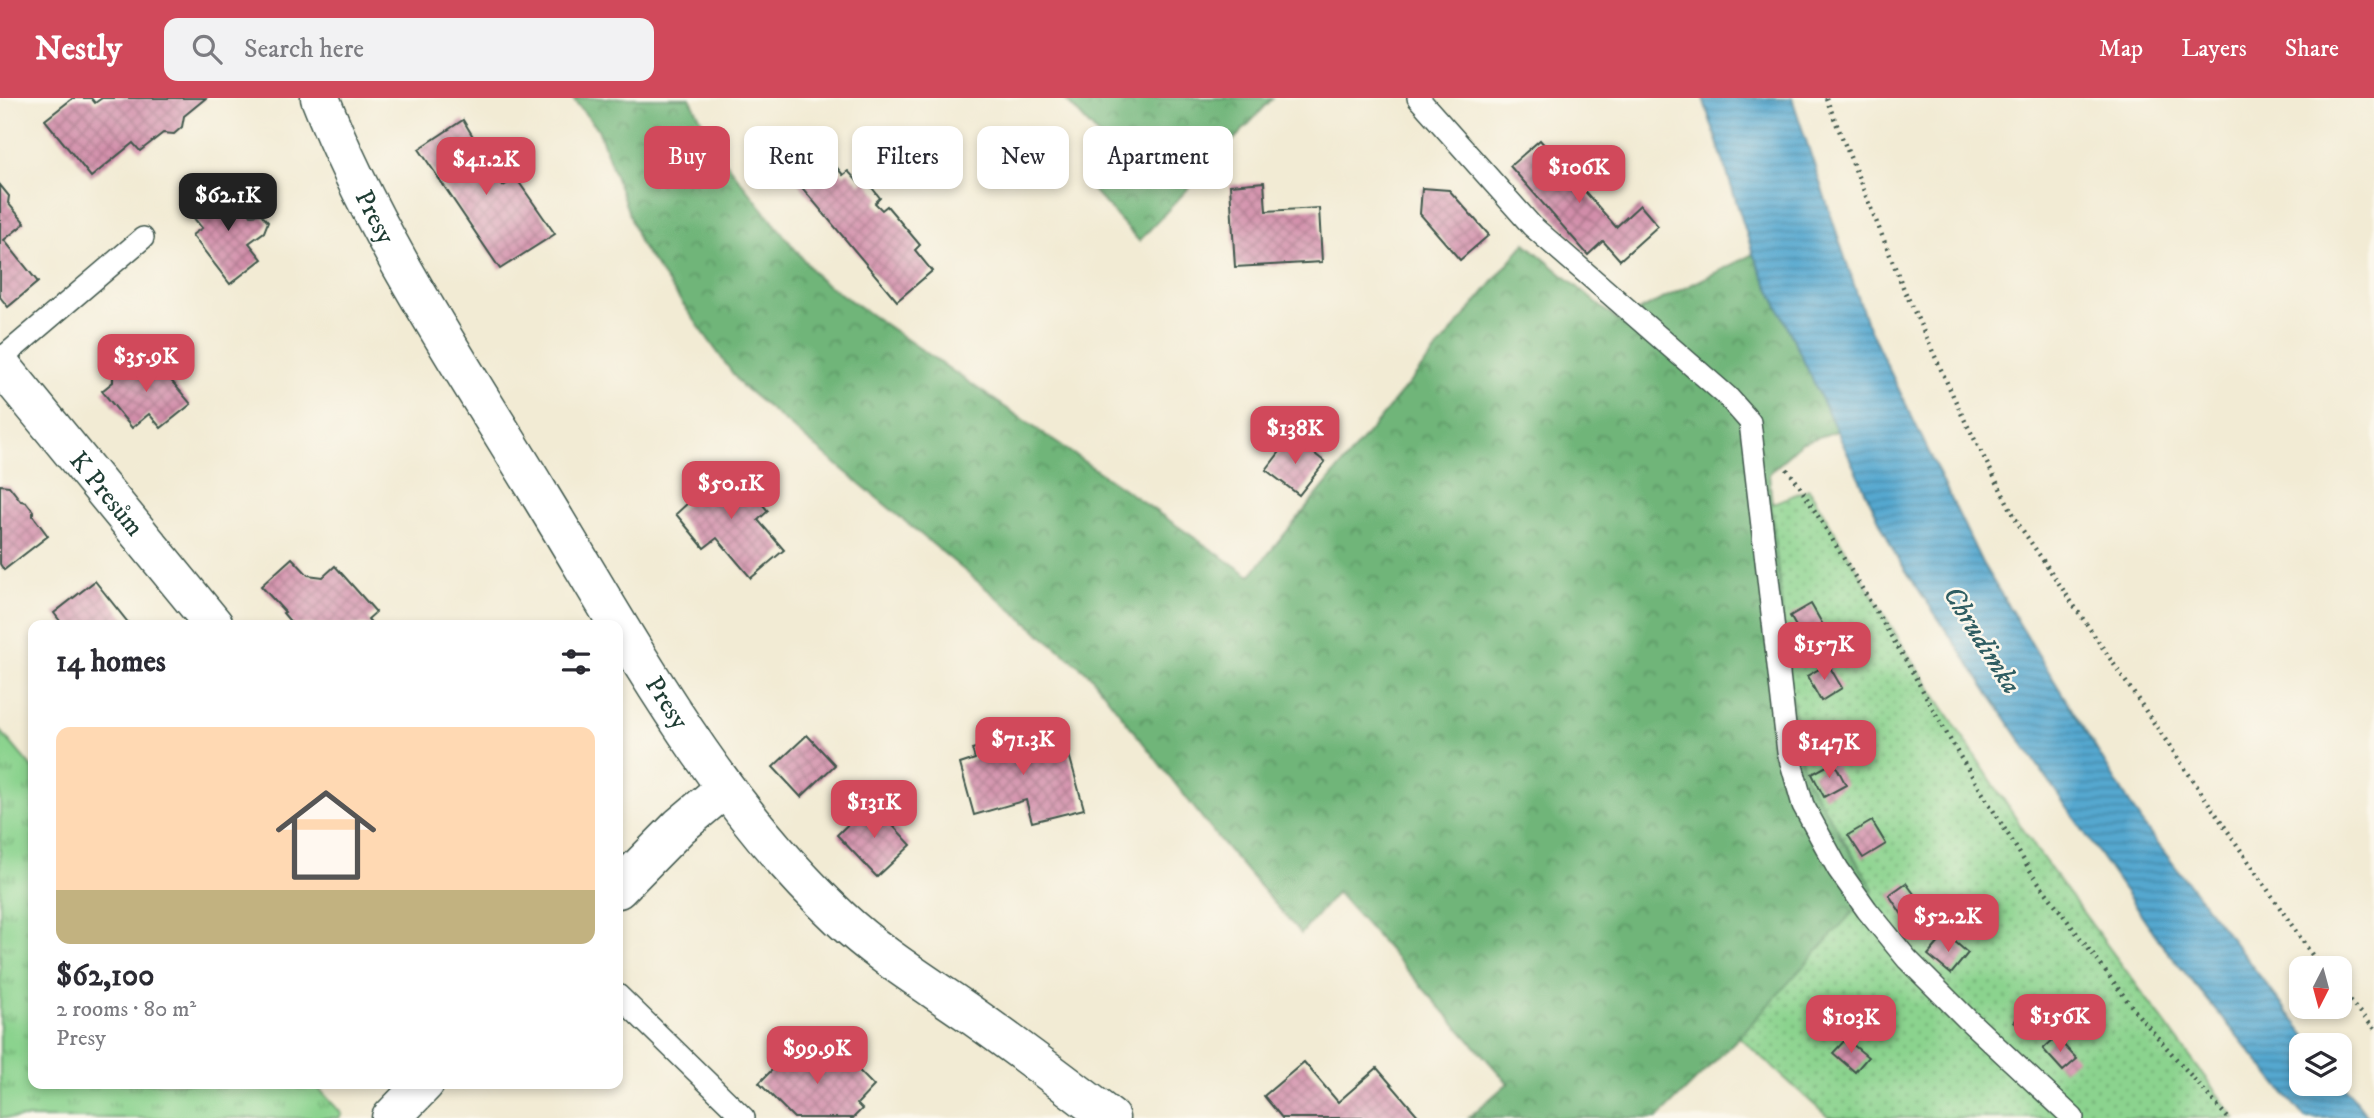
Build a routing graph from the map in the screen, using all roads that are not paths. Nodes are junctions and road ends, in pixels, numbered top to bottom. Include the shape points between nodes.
1 (320, 98) edge
2 (1418, 98) edge
3 (143, 238) dead end
4 (0, 362) edge
5 (210, 620) edge
6 (616, 620) edge
7 (623, 631) edge
8 (725, 788) junction
9 (623, 884) edge
10 (623, 1000) edge
11 (419, 1089) edge
12 (391, 1118) edge
13 (744, 1118) edge
14 (1110, 1118) edge
15 (2073, 1118) edge

1 - 6 street, Presy via 375,218
2 - 15 lane via 1532,226 1728,397 1750,422 1788,752 1803,805 1838,869 1907,958
3 - 4 lane, K Presům
4 - 5 street, K Presům
7 - 8 street, Presy
8 - 9 street
8 - 14 street, Presy via 758,831 842,920
10 - 13 lane
11 - 12 street

